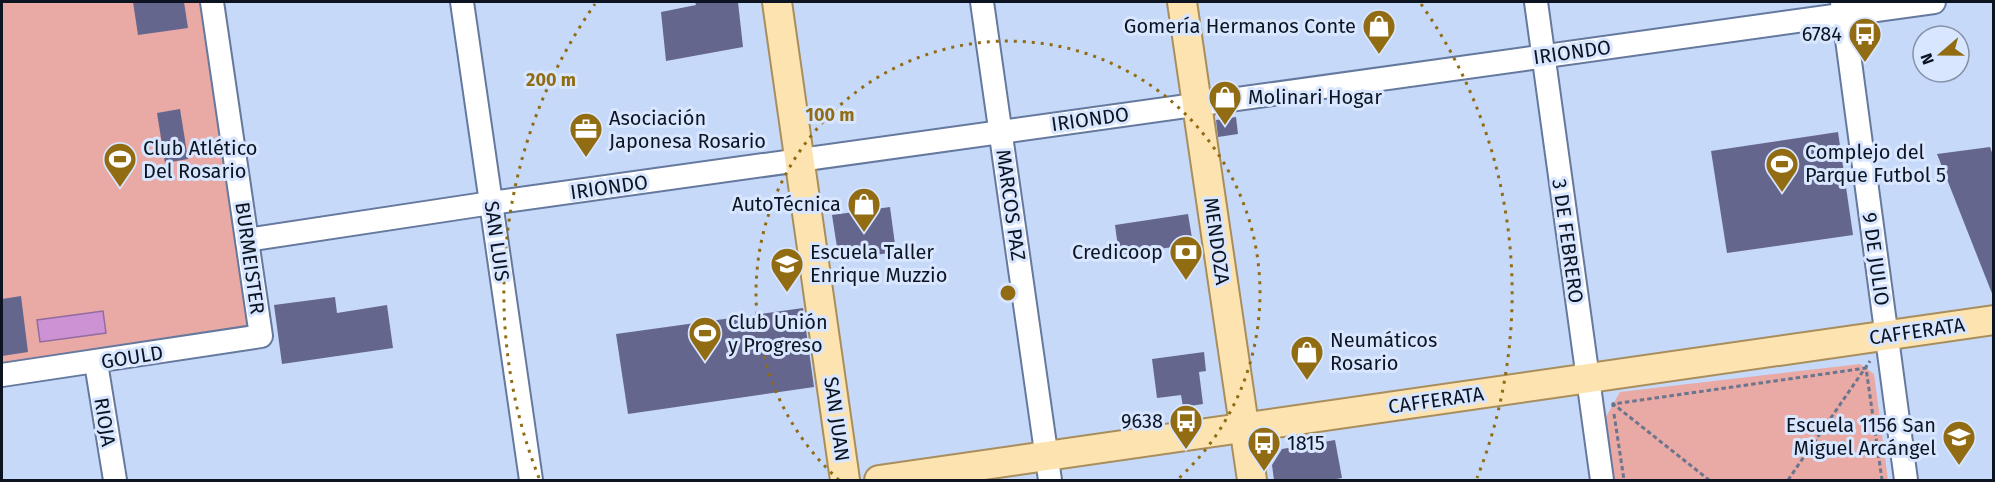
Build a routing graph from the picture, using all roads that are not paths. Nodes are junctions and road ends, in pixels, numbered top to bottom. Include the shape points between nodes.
1 (212, 2) edge
2 (462, 2) edge
3 (777, 2) edge
4 (982, 2) edge
5 (1182, 2) edge
6 (1536, 2) edge
7 (1934, 2) edge
8 (1843, 8) edge
9 (1543, 56) junction
10 (1197, 104) junction
11 (1001, 132) junction
12 (800, 161) junction
13 (491, 203) junction
14 (247, 240) junction
15 (1994, 320) edge
16 (1886, 335) junction
17 (261, 336) joint
18 (96, 363) junction
19 (2, 375) edge
20 (1587, 378) junction
21 (1244, 428) junction
22 (1048, 468) edge
23 (115, 480) edge
24 (531, 480) edge
25 (845, 480) edge
26 (879, 480) edge
27 (1252, 480) edge
28 (1602, 480) edge
29 (1906, 480) edge

1 - 14 street, BURMEISTER
2 - 13 street, SAN LUIS
3 - 12 main road, SAN JUAN
4 - 11 street, MARCOS PAZ
5 - 10 main road, MENDOZA
6 - 9 street, 3 DE FEBRERO
7 - 8 street, IRIONDO
8 - 9 street, IRIONDO
8 - 16 street, 9 DE JULIO
9 - 10 street, IRIONDO
9 - 20 street, 3 DE FEBRERO
10 - 11 street, IRIONDO
10 - 21 main road, MENDOZA
11 - 12 street, IRIONDO
11 - 22 street, MARCOS PAZ
12 - 13 street, IRIONDO
12 - 25 main road, SAN JUAN
13 - 14 street, IRIONDO
13 - 24 street, SAN LUIS
14 - 17 street, BURMEISTER
15 - 16 main road, CAFFERATA
16 - 20 main road, CAFFERATA
16 - 29 street, 9 DE JULIO
17 - 18 street, GOULD
18 - 19 street, GOULD
18 - 23 street, RIOJA
20 - 21 main road, CAFFERATA
20 - 28 street, 3 DE FEBRERO
21 - 22 main road, CAFFERATA
21 - 27 main road, MENDOZA
22 - 26 main road, CAFFERATA

